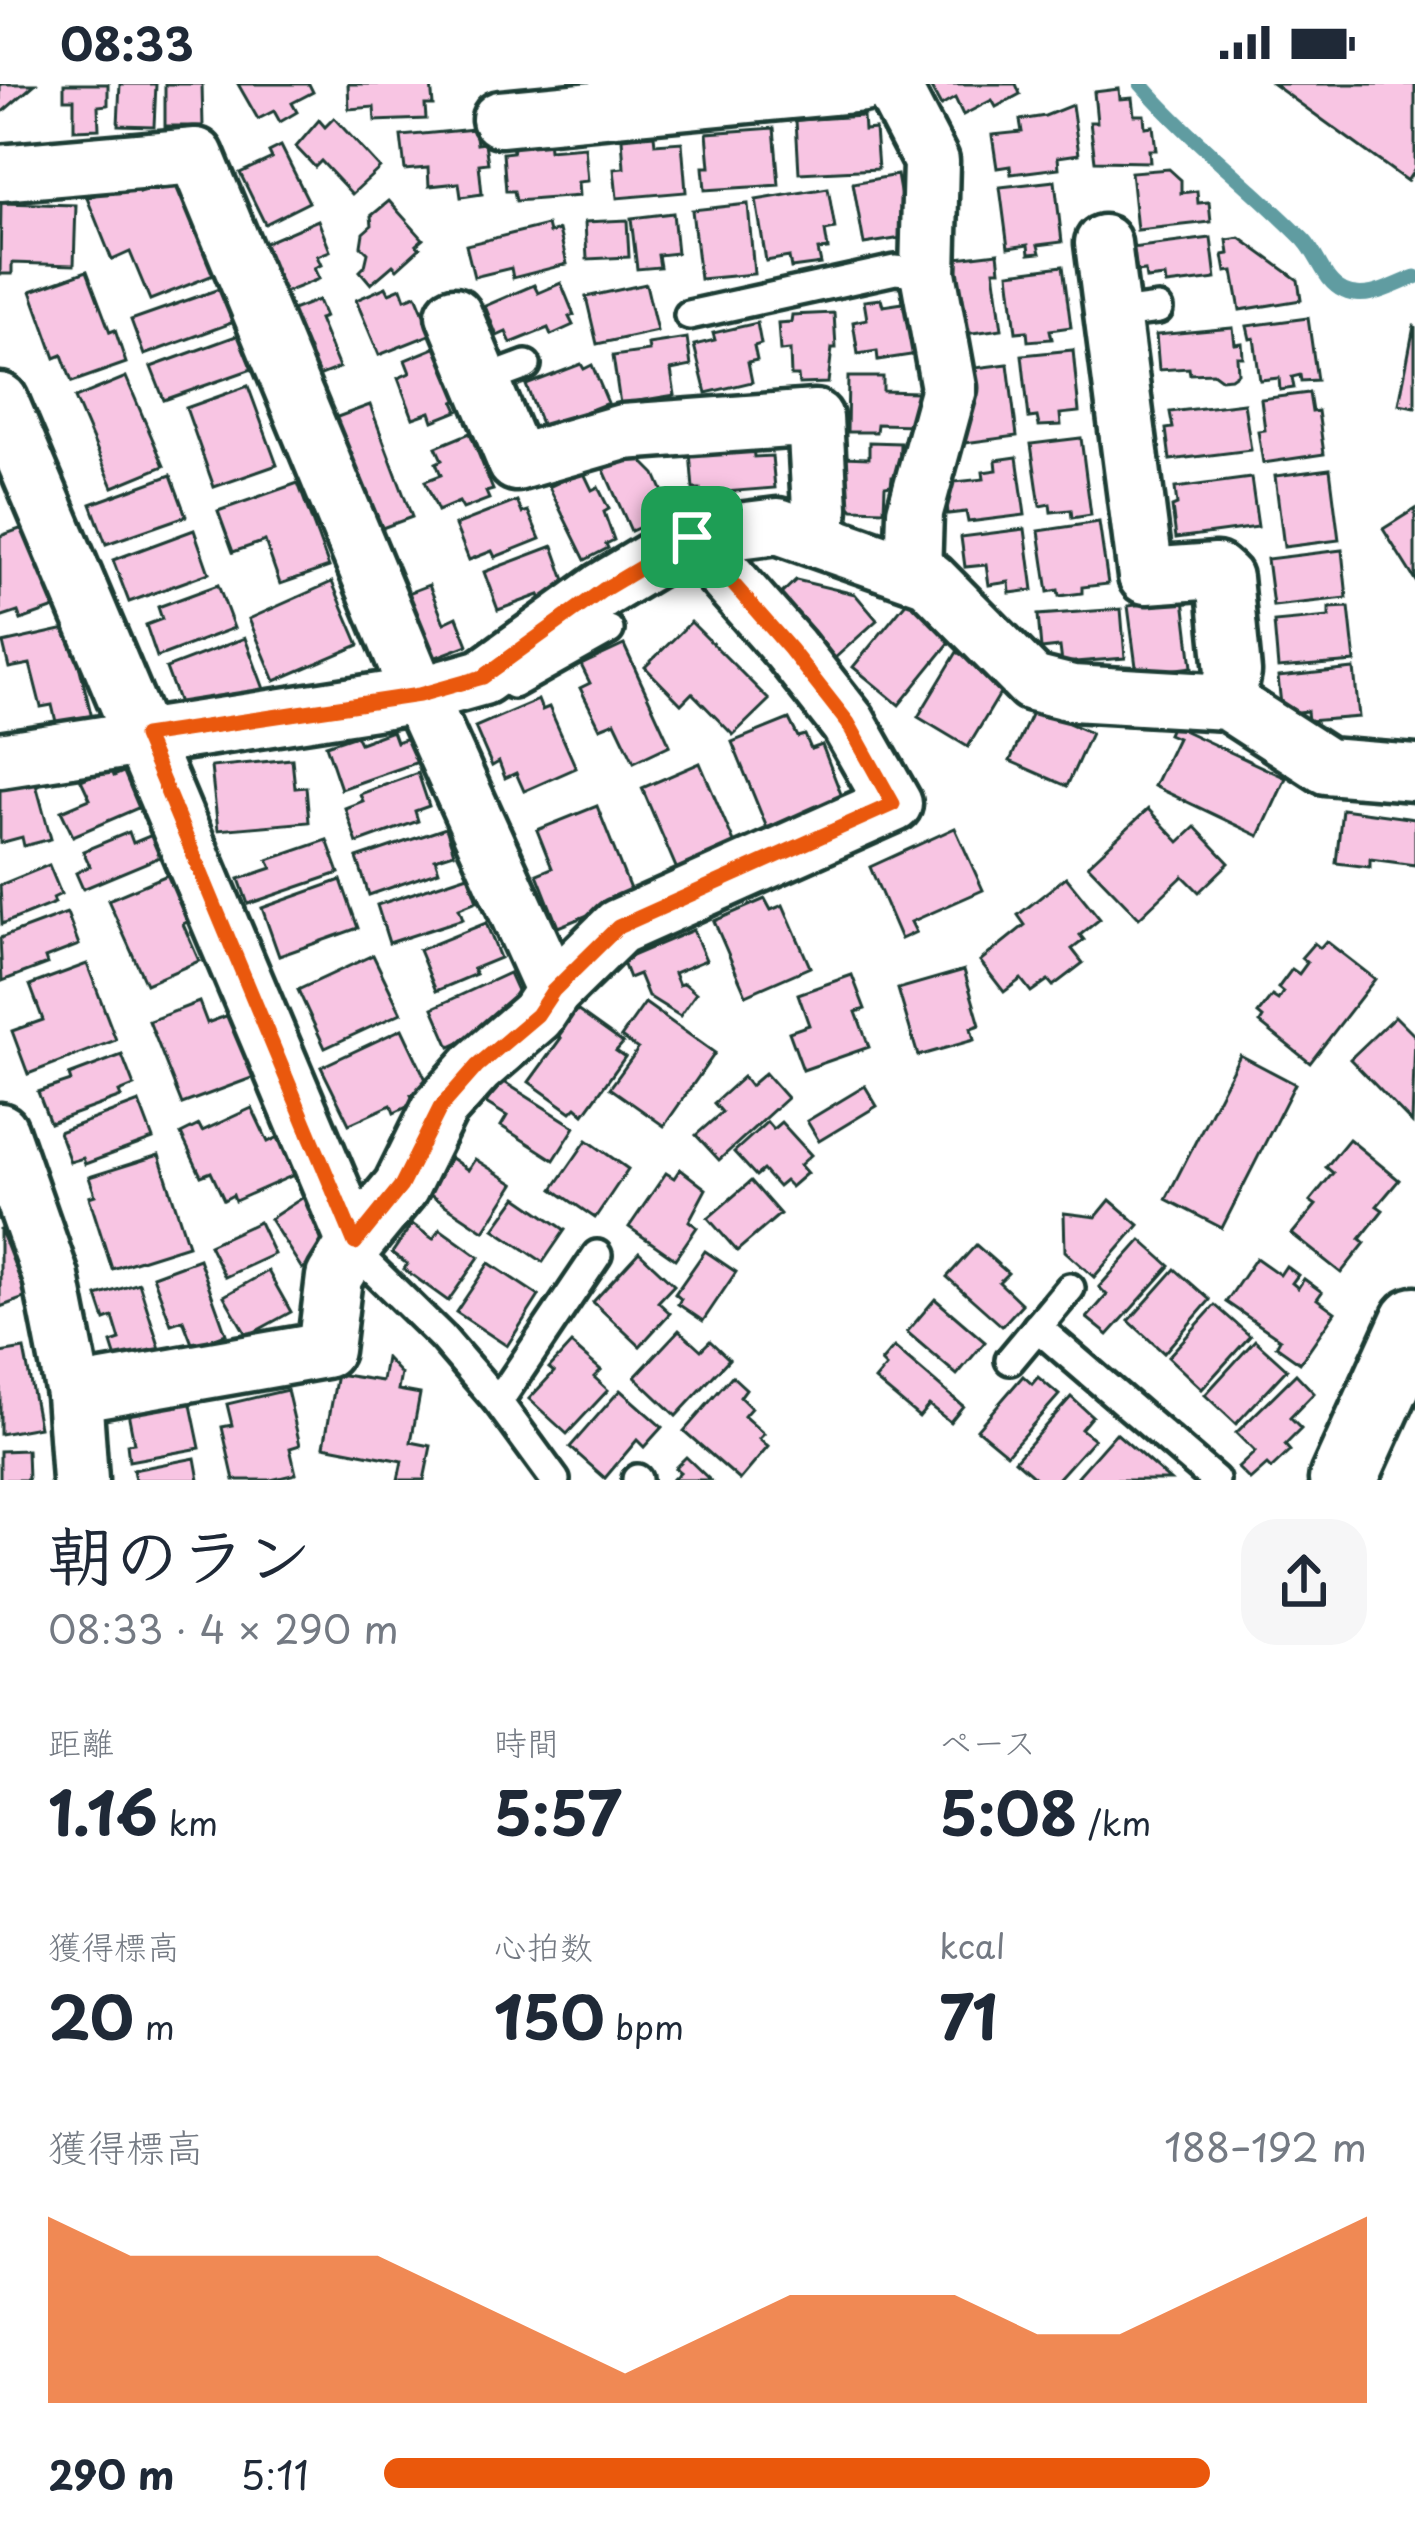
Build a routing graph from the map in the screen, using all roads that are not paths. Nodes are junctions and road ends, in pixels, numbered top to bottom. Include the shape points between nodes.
1 (863, 84) edge
2 (892, 84) edge
3 (551, 99) edge
4 (500, 119) dead end
5 (0, 173) edge
6 (1103, 243) dead end
7 (928, 273) junction
8 (454, 315) dead end
9 (689, 315) dead end
10 (0, 401) edge
11 (692, 537) junction
12 (817, 539) junction
13 (914, 573) junction
14 (609, 630) dead end
15 (483, 677) junction
16 (419, 695) junction
17 (1227, 702) junction
18 (144, 736) junction
19 (0, 760) edge
20 (1415, 773) edge
21 (553, 991) junction
22 (0, 1131) edge
23 (354, 1246) junction
24 (597, 1255) dead end
25 (1070, 1288) dead end
26 (1415, 1321) edge
27 (1037, 1327) junction
28 (1010, 1360) dead end
29 (74, 1394) junction
30 (497, 1402) junction
31 (80, 1480) edge
32 (555, 1480) edge
33 (1215, 1480) edge
34 (1343, 1480) edge

1 - 3 street
2 - 7 street via 931,160
3 - 4 street
5 - 16 street via 196,155
6 - 17 street via 1136,312 1147,576 1216,571 1224,578 1233,672
7 - 9 lane via 895,270
7 - 13 street via 949,388 915,512
8 - 12 street via 505,373 516,463 622,432 815,418
10 - 18 street
11 - 12 street via 778,526
11 - 15 street
11 - 21 street via 848,723 893,804 618,927
12 - 13 street
13 - 17 street via 1032,683 1072,694
14 - 15 lane via 511,685
15 - 16 street
16 - 18 street
16 - 21 street
17 - 20 street via 1326,766
18 - 19 street
18 - 23 street
21 - 23 street via 440,1108 401,1186
22 - 29 street via 51,1276
23 - 29 street via 334,1277 325,1350
23 - 30 lane
24 - 30 lane
25 - 27 lane
26 - 34 main road
27 - 28 lane
27 - 33 lane
29 - 31 street
30 - 32 lane

